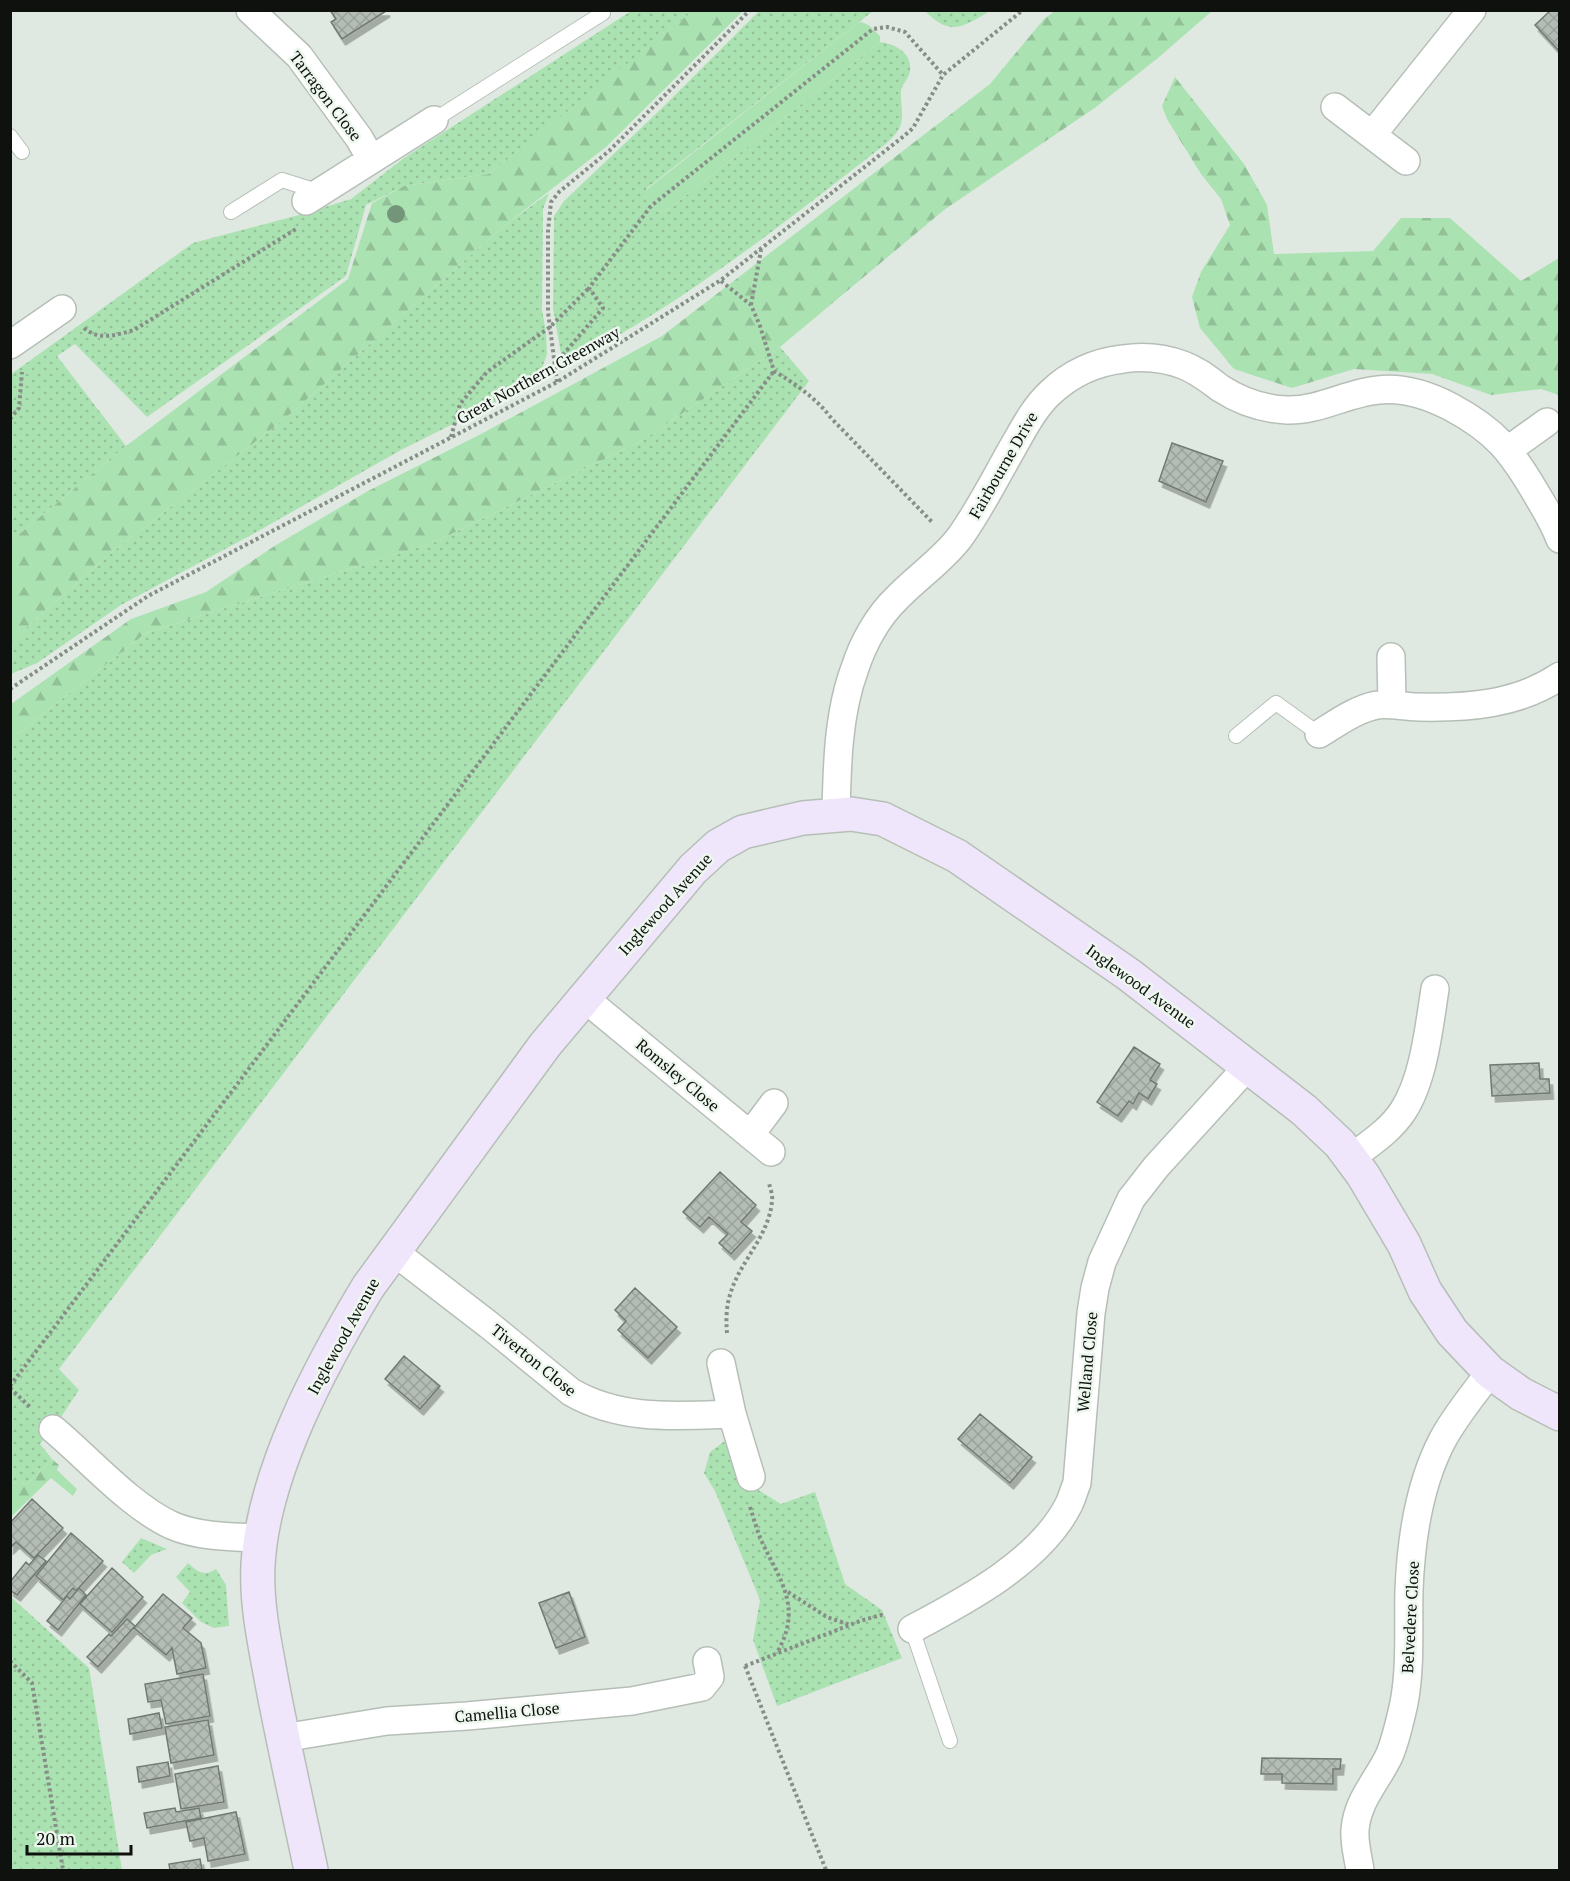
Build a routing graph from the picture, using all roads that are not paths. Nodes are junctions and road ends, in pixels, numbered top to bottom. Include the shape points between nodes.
1 (250, 10) edge
2 (1472, 10) edge
3 (603, 13) dead end
4 (1335, 107) dead end
5 (434, 120) joint
6 (1372, 135) junction
7 (10, 136) edge
8 (22, 152) dead end
9 (371, 159) junction
10 (1406, 161) dead end
11 (313, 196) joint
12 (231, 212) dead end
13 (62, 309) dead end
14 (12, 342) edge
15 (1547, 422) dead end
16 (1508, 450) junction
17 (1560, 539) edge
18 (1391, 657) dead end
19 (1560, 676) edge
20 (1392, 704) junction
21 (1319, 734) joint
22 (1236, 736) dead end
23 (836, 814) junction
24 (1435, 990) dead end
25 (584, 998) junction
26 (1248, 1066) junction
27 (774, 1103) dead end
28 (750, 1135) junction
29 (771, 1152) road end
30 (1351, 1158) junction
31 (393, 1251) junction
32 (721, 1363) road end
33 (1490, 1372) junction
34 (732, 1414) junction
35 (1560, 1414) edge
36 (53, 1429) dead end
37 (751, 1477) road end
38 (261, 1539) junction
39 (912, 1629) joint
40 (709, 1669) road end
41 (283, 1738) junction
42 (950, 1741) dead end
43 (310, 1870) edge
44 (1360, 1870) edge

1 - 9 street, Tarragon Close via 298,56
2 - 6 street
3 - 5 lane
4 - 6 street
5 - 9 street, Tarragon Close
6 - 10 street
7 - 8 lane
9 - 11 street, Tarragon Close
11 - 12 lane via 282,180
13 - 14 street
15 - 16 street
16 - 17 street, Fairbourne Drive via 1526,474
16 - 23 street, Fairbourne Drive via 1475,420 1409,391 1375,390 1302,410 1286,410 1241,399 1184,365 1140,357 1121,359 1074,375 1048,394 1029,419 972,519 952,546 894,600 867,640 847,693
18 - 20 street
19 - 20 street via 1514,699 1492,704
20 - 21 street via 1367,708
21 - 22 lane via 1276,703
23 - 25 street, Inglewood Avenue via 759,827 718,846 684,878
23 - 26 street, Inglewood Avenue via 883,819 957,856 1128,974
24 - 30 street via 1409,1100 1383,1133
25 - 28 street, Romsley Close
25 - 31 street, Inglewood Avenue
26 - 30 street, Inglewood Avenue via 1304,1110
26 - 39 street, Welland Close via 1131,1199 1102,1262 1091,1313 1077,1483 1069,1504 1058,1522 1016,1565 975,1595
27 - 28 street
28 - 29 street, Romsley Close
30 - 33 street, Inglewood Avenue via 1400,1237 1425,1291 1468,1351
31 - 34 street, Tiverton Close via 586,1401 622,1412 660,1417
31 - 38 street, Inglewood Avenue via 344,1327 306,1401 271,1497
32 - 34 street
33 - 35 street, Inglewood Avenue
33 - 44 street, Belvedere Close via 1442,1441 1420,1505 1409,1587 1404,1703 1390,1754 1366,1792 1357,1817 1354,1832
34 - 37 street
36 - 38 street via 149,1513 172,1526 197,1533
38 - 41 street, Inglewood Avenue via 261,1622
39 - 42 lane
40 - 41 street, Camellia Close via 702,1687 632,1701 387,1721
41 - 43 street, Inglewood Avenue

